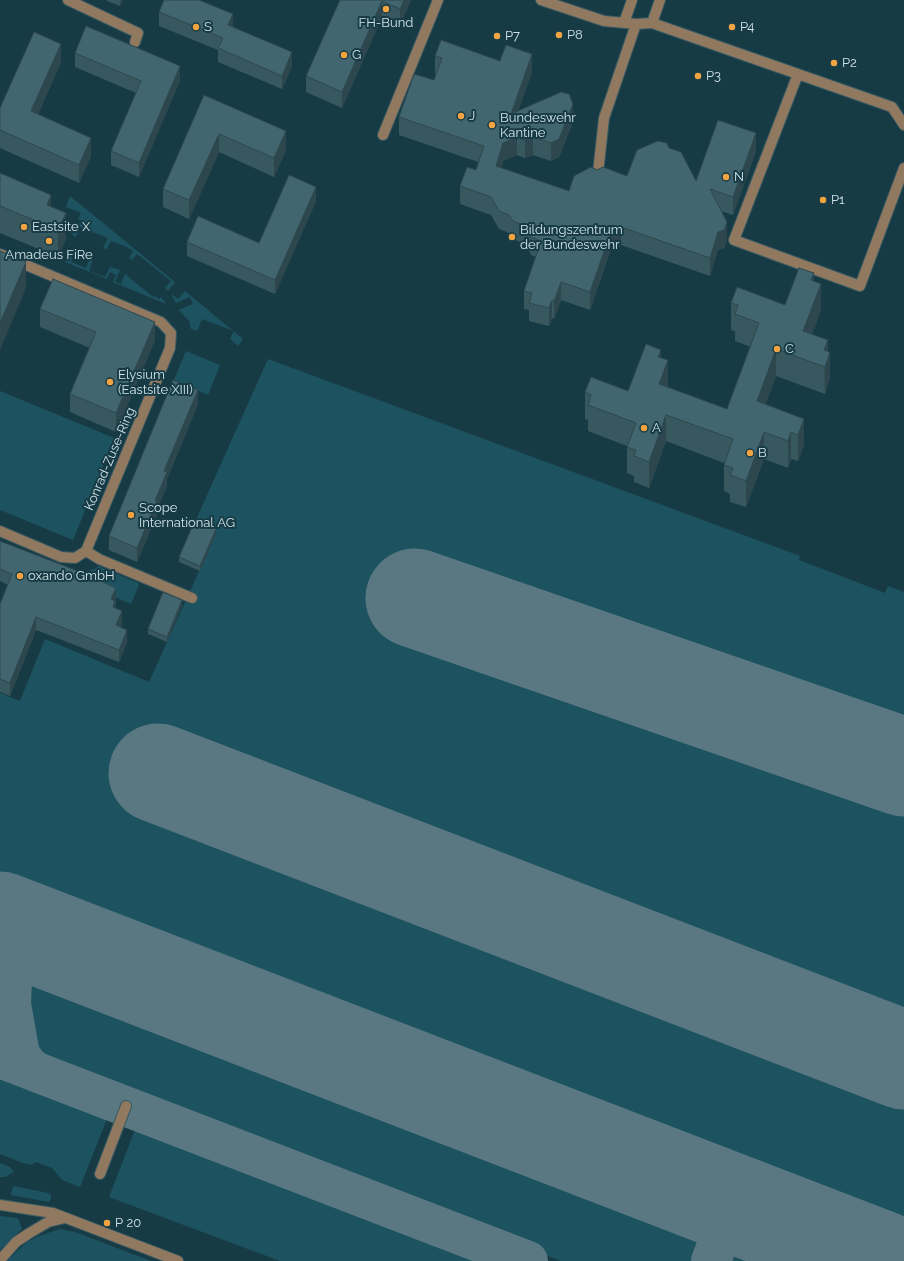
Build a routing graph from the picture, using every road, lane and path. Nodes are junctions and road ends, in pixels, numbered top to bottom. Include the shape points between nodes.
1 (68, 0) edge
2 (438, 0) edge
3 (542, 0) edge
4 (632, 0) edge
5 (660, 0) edge
6 (624, 23) junction
7 (652, 23) junction
8 (636, 24) junction
9 (135, 42) dead end
10 (798, 74) junction
11 (904, 125) edge
12 (383, 135) dead end
13 (904, 168) edge
14 (597, 182) edge
15 (0, 254) edge
16 (0, 531) edge
17 (86, 551) junction
18 (192, 598) dead end
19 (126, 1106) dead end
20 (100, 1174) dead end
21 (0, 1205) edge
22 (65, 1218) junction
23 (0, 1260) edge
24 (178, 1261) edge

1 - 9 street via 138,33
2 - 12 street
3 - 6 street via 604,21
4 - 6 street
5 - 7 street
6 - 8 street
7 - 8 street
7 - 10 street
8 - 14 street via 604,118
10 - 11 street via 892,106
10 - 13 street via 734,240 860,286
15 - 17 street, Konrad-Zuse-Ring via 161,322 171,333 170,348
16 - 17 street via 61,556 75,558
17 - 18 street via 99,559
19 - 20 street
21 - 22 street via 53,1213
22 - 23 street via 48,1222 28,1234 16,1242
22 - 24 street

